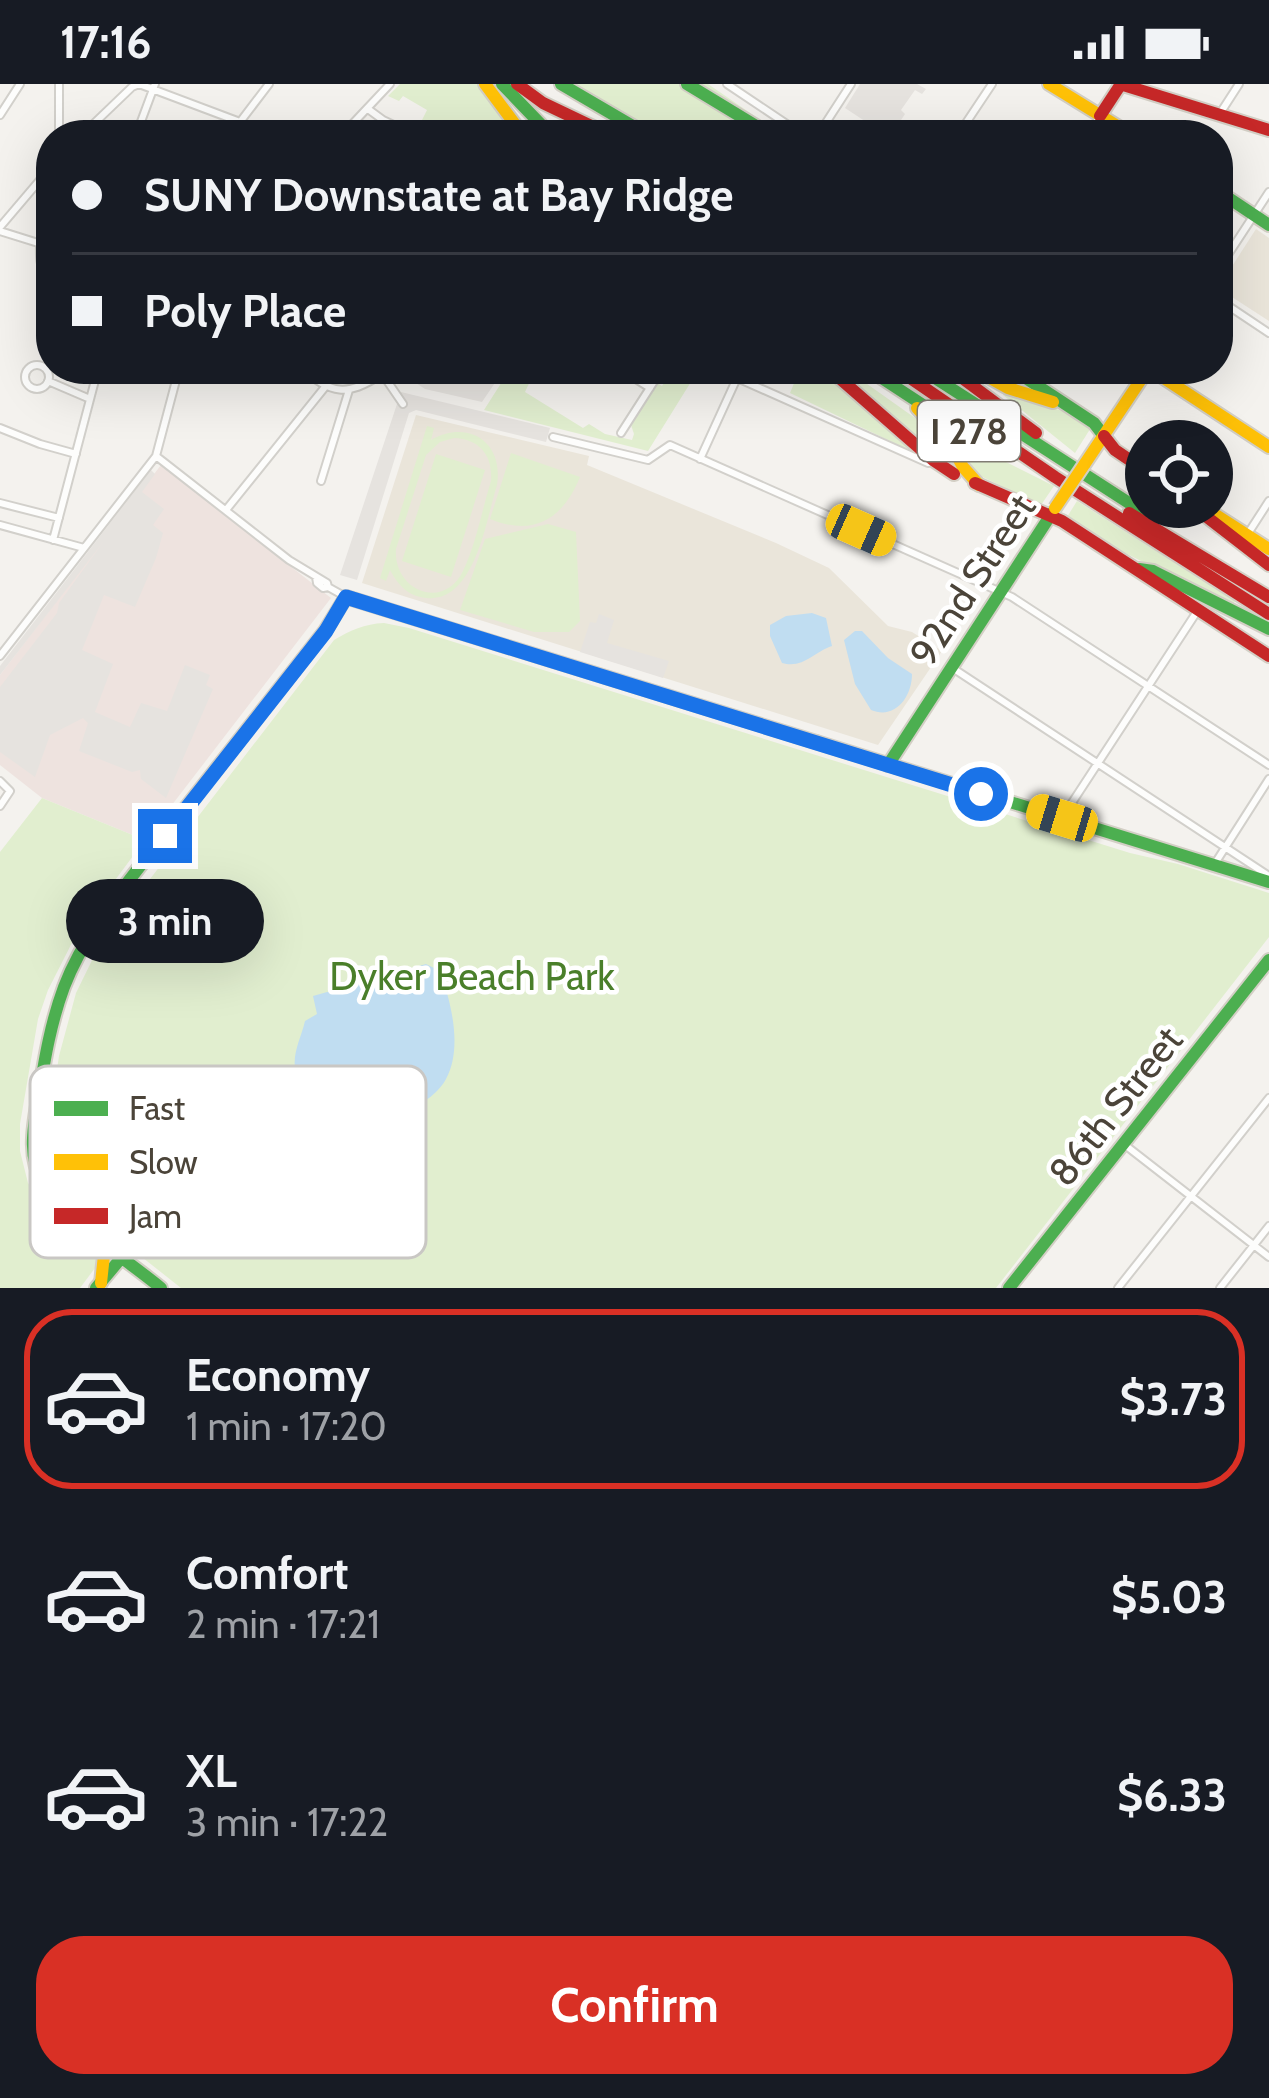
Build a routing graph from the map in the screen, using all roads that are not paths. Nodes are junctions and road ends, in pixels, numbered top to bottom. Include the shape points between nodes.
1 (20, 84) edge
2 (59, 84) edge
3 (269, 84) edge
4 (390, 84) edge
5 (485, 84) edge
6 (499, 84) edge
7 (517, 84) edge
8 (533, 84) edge
9 (550, 84) edge
10 (565, 84) edge
11 (727, 84) edge
12 (851, 84) edge
13 (992, 84) edge
14 (1049, 84) edge
15 (1121, 84) edge
16 (1239, 84) edge
17 (697, 85) edge
18 (154, 86) edge
19 (368, 109) junction
20 (0, 115) edge
21 (1219, 115) junction
22 (1100, 116) junction
23 (59, 120) edge
24 (98, 120) edge
25 (142, 120) edge
26 (235, 120) edge
27 (242, 120) edge
28 (357, 120) edge
29 (382, 120) edge
30 (512, 120) edge
31 (525, 120) edge
32 (536, 120) edge
33 (567, 120) edge
34 (579, 120) edge
35 (599, 120) edge
36 (626, 120) edge
37 (747, 120) edge
38 (781, 120) edge
39 (828, 120) edge
40 (968, 120) edge
41 (1097, 120) edge
42 (1107, 120) edge
43 (1269, 130) edge
44 (36, 185) edge
45 (1269, 191) edge
46 (1233, 201) edge
47 (1254, 214) junction
48 (1269, 225) edge
49 (0, 229) edge
50 (36, 242) edge
51 (1233, 247) edge
52 (1233, 309) edge
53 (1269, 333) edge
54 (55, 384) edge
55 (94, 384) edge
56 (175, 384) edge
57 (321, 384) edge
58 (359, 384) edge
59 (389, 384) edge
60 (644, 384) edge
61 (653, 384) edge
62 (733, 384) edge
63 (750, 384) edge
64 (847, 384) edge
65 (889, 384) edge
66 (891, 384) edge
67 (919, 384) edge
68 (932, 384) edge
69 (944, 384) edge
70 (970, 384) edge
71 (1001, 384) edge
72 (1034, 384) edge
73 (1139, 384) edge
74 (1172, 384) edge
75 (325, 387) junction
76 (650, 388) junction
77 (349, 390) junction
78 (90, 399) junction
79 (403, 404) dead end
80 (1070, 408) junction
81 (0, 428) edge
82 (621, 433) dead end
83 (553, 437) dead end
84 (1101, 441) junction
85 (1269, 447) edge
86 (76, 454) junction
87 (156, 456) junction
88 (1125, 457) edge
89 (700, 459) junction
90 (1059, 459) junction
91 (954, 474) junction
92 (1055, 476) junction
93 (322, 481) dead end
94 (980, 484) junction
95 (1269, 501) edge
96 (0, 503) edge
97 (226, 510) junction
98 (1053, 512) junction
99 (58, 518) junction
100 (0, 525) edge
101 (1233, 527) edge
102 (1224, 528) edge
103 (1247, 535) junction
104 (53, 540) junction
105 (84, 548) junction
106 (1269, 549) edge
107 (1269, 565) edge
108 (1139, 569) junction
109 (1000, 593) junction
110 (1269, 594) edge
111 (346, 597) junction
112 (1198, 610) junction
113 (1269, 614) edge
114 (1269, 629) edge
115 (0, 656) edge
116 (1269, 656) edge
117 (952, 667) junction
118 (1149, 686) junction
119 (1098, 764) junction
120 (888, 765) junction
121 (1269, 765) edge
122 (1269, 779) edge
123 (0, 781) edge
124 (0, 806) edge
125 (1062, 818) junction
126 (1226, 846) junction
127 (1214, 865) junction
128 (1269, 879) edge
129 (1269, 960) edge
130 (42, 1066) edge
131 (1269, 1098) edge
132 (1124, 1144) junction
133 (1192, 1196) junction
134 (1269, 1226) edge
135 (1254, 1245) junction
136 (1269, 1257) edge
137 (121, 1258) edge
138 (123, 1258) edge
139 (98, 1285) edge
140 (161, 1288) edge
141 (1009, 1288) edge
142 (1118, 1288) edge
143 (1220, 1288) edge

1 - 20 street
2 - 23 street
3 - 27 street
4 - 19 street
5 - 30 main road
6 - 31 main road
6 - 32 main road
7 - 34 main road
8 - 33 main road
9 - 35 main road
10 - 36 main road
11 - 38 street
12 - 39 street
13 - 40 street
14 - 22 main road
15 - 21 main road
15 - 22 main road
16 - 21 street
17 - 37 main road
18 - 24 street via 132,87
18 - 25 street
18 - 26 street
19 - 28 street
19 - 29 street
21 - 43 main road
22 - 41 street
22 - 42 main road
44 - 49 street
45 - 47 street
46 - 47 main road
47 - 48 main road
47 - 51 street
49 - 50 street
52 - 53 street
54 - 78 street
55 - 78 street
56 - 87 street
57 - 75 street
58 - 77 street
59 - 79 street
60 - 76 street
61 - 76 street
62 - 89 street
63 - 91 street
64 - 91 main road
65 - 94 main road
66 - 92 main road, I 278
67 - 92 main road, I 278
68 - 110 main road, I 278
69 - 90 main road, I 278
70 - 90 main road, I 278
71 - 80 main road
72 - 80 main road
73 - 84 main road, 92nd Street
74 - 85 main road
75 - 77 street
75 - 97 street
76 - 82 street
77 - 93 street
78 - 86 street
80 - 84 main road via 1094,423
81 - 86 street
83 - 89 street via 648,460 670,445
84 - 88 main road
84 - 98 main road, 92nd Street, bridge
86 - 99 street
87 - 97 street
87 - 105 street
89 - 109 street
90 - 110 main road, I 278
91 - 94 main road
92 - 113 main road, I 278
94 - 98 main road
95 - 103 street
96 - 99 street
97 - 111 street
98 - 108 main road
98 - 109 main road, 92nd Street
99 - 104 street
100 - 104 street
101 - 103 main road
102 - 107 main road
103 - 106 main road
104 - 105 street
105 - 115 street
108 - 112 main road
108 - 114 main road
109 - 117 main road, 92nd Street
109 - 118 street
111 - 120 main road
111 - 130 main road via 100,922 66,982
112 - 116 main road
112 - 118 street
117 - 119 street
117 - 120 main road, 92nd Street
118 - 119 street
118 - 121 street
119 - 125 street
119 - 126 street
120 - 125 main road
122 - 126 street
123 - 124 street via 10,790
125 - 127 main road
126 - 127 street
126 - 128 street
127 - 128 main road
129 - 132 main road, 86th Street
131 - 133 street
132 - 133 street
132 - 141 main road, 86th Street
133 - 135 street
133 - 142 street
134 - 135 street
135 - 136 street
135 - 143 street
137 - 139 main road
138 - 140 main road

